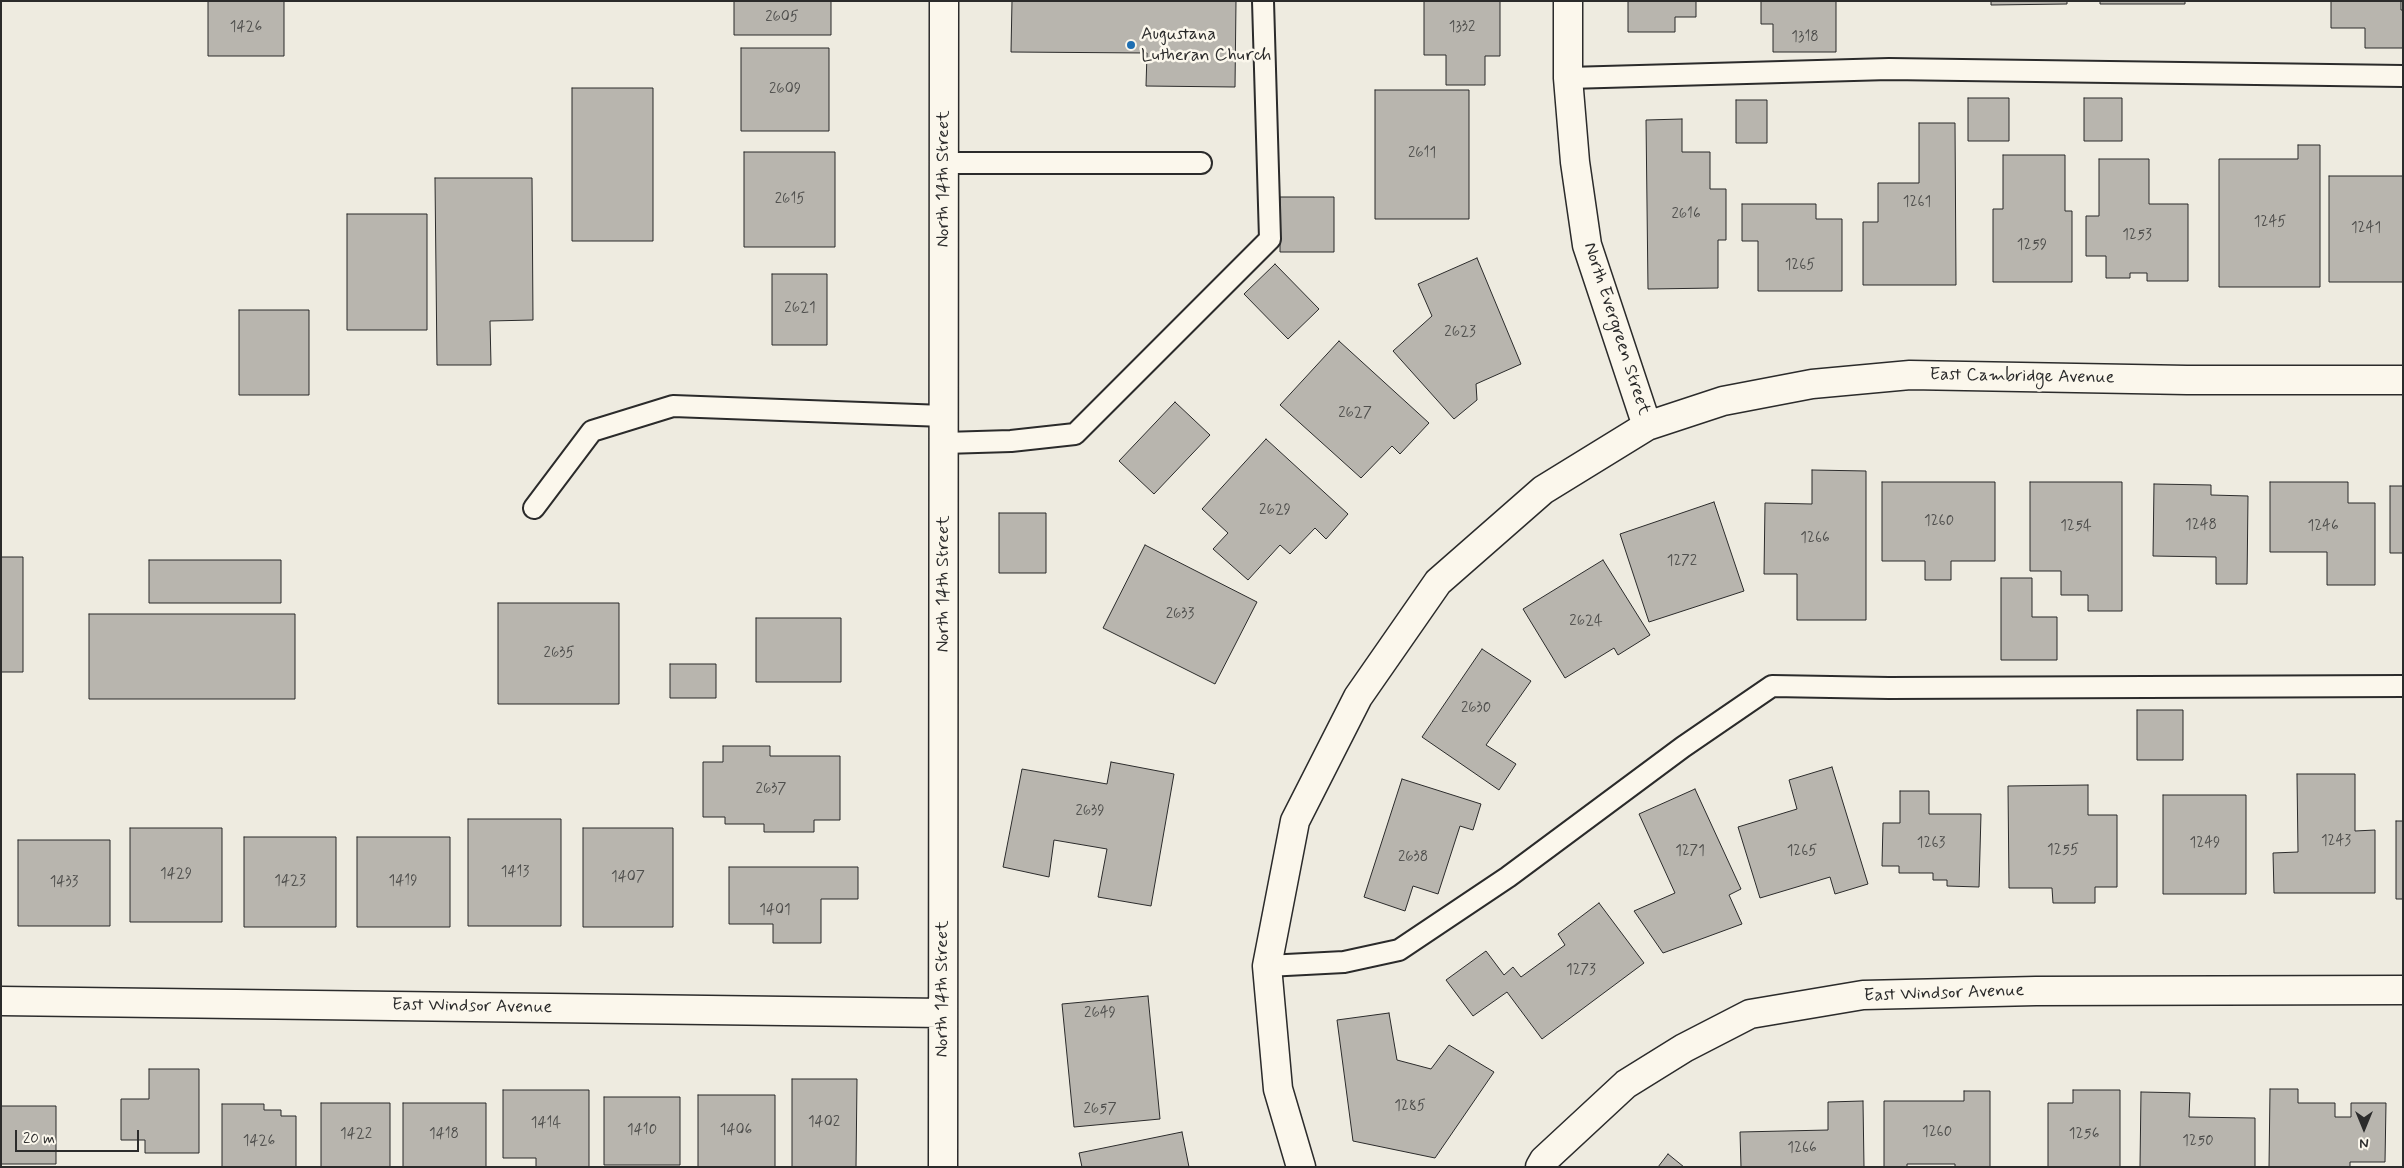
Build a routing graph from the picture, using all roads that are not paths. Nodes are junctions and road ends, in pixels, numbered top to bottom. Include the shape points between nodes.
1 (944, 1) edge
2 (1263, 1) edge
3 (1568, 1) edge
4 (2403, 76) edge
5 (1568, 78) junction
6 (944, 163) junction
7 (1201, 163) dead end
8 (2403, 380) edge
9 (944, 416) junction
10 (1646, 426) junction
11 (944, 443) junction
12 (534, 508) dead end
13 (2403, 686) edge
14 (1267, 966) junction
15 (2403, 990) edge
16 (1, 1001) edge
17 (943, 1013) junction
18 (943, 1167) edge
19 (1301, 1167) edge
20 (1540, 1167) edge

1 - 6 street, North 14th Street
2 - 11 lane via 1270,239 1075,434 1011,441
3 - 5 street, North Evergreen Street
4 - 5 lane via 1889,69
5 - 10 street, North Evergreen Street via 1575,162 1587,245
6 - 7 lane
6 - 9 street, North 14th Street
8 - 10 street, East Cambridge Avenue via 1910,375 1812,384 1723,401
9 - 11 street, North 14th Street
9 - 12 lane via 673,406 592,431
10 - 14 street, North Evergreen Street via 1543,490 1438,582 1358,697 1295,821
11 - 17 street, North 14th Street
13 - 14 lane via 1772,686 1683,747 1508,877 1399,950 1344,962
14 - 19 street, North Evergreen Street via 1278,1089
15 - 20 street, East Windsor Avenue via 1863,995 1750,1014 1684,1048 1626,1084
16 - 17 street, East Windsor Avenue
17 - 18 street, North 14th Street

